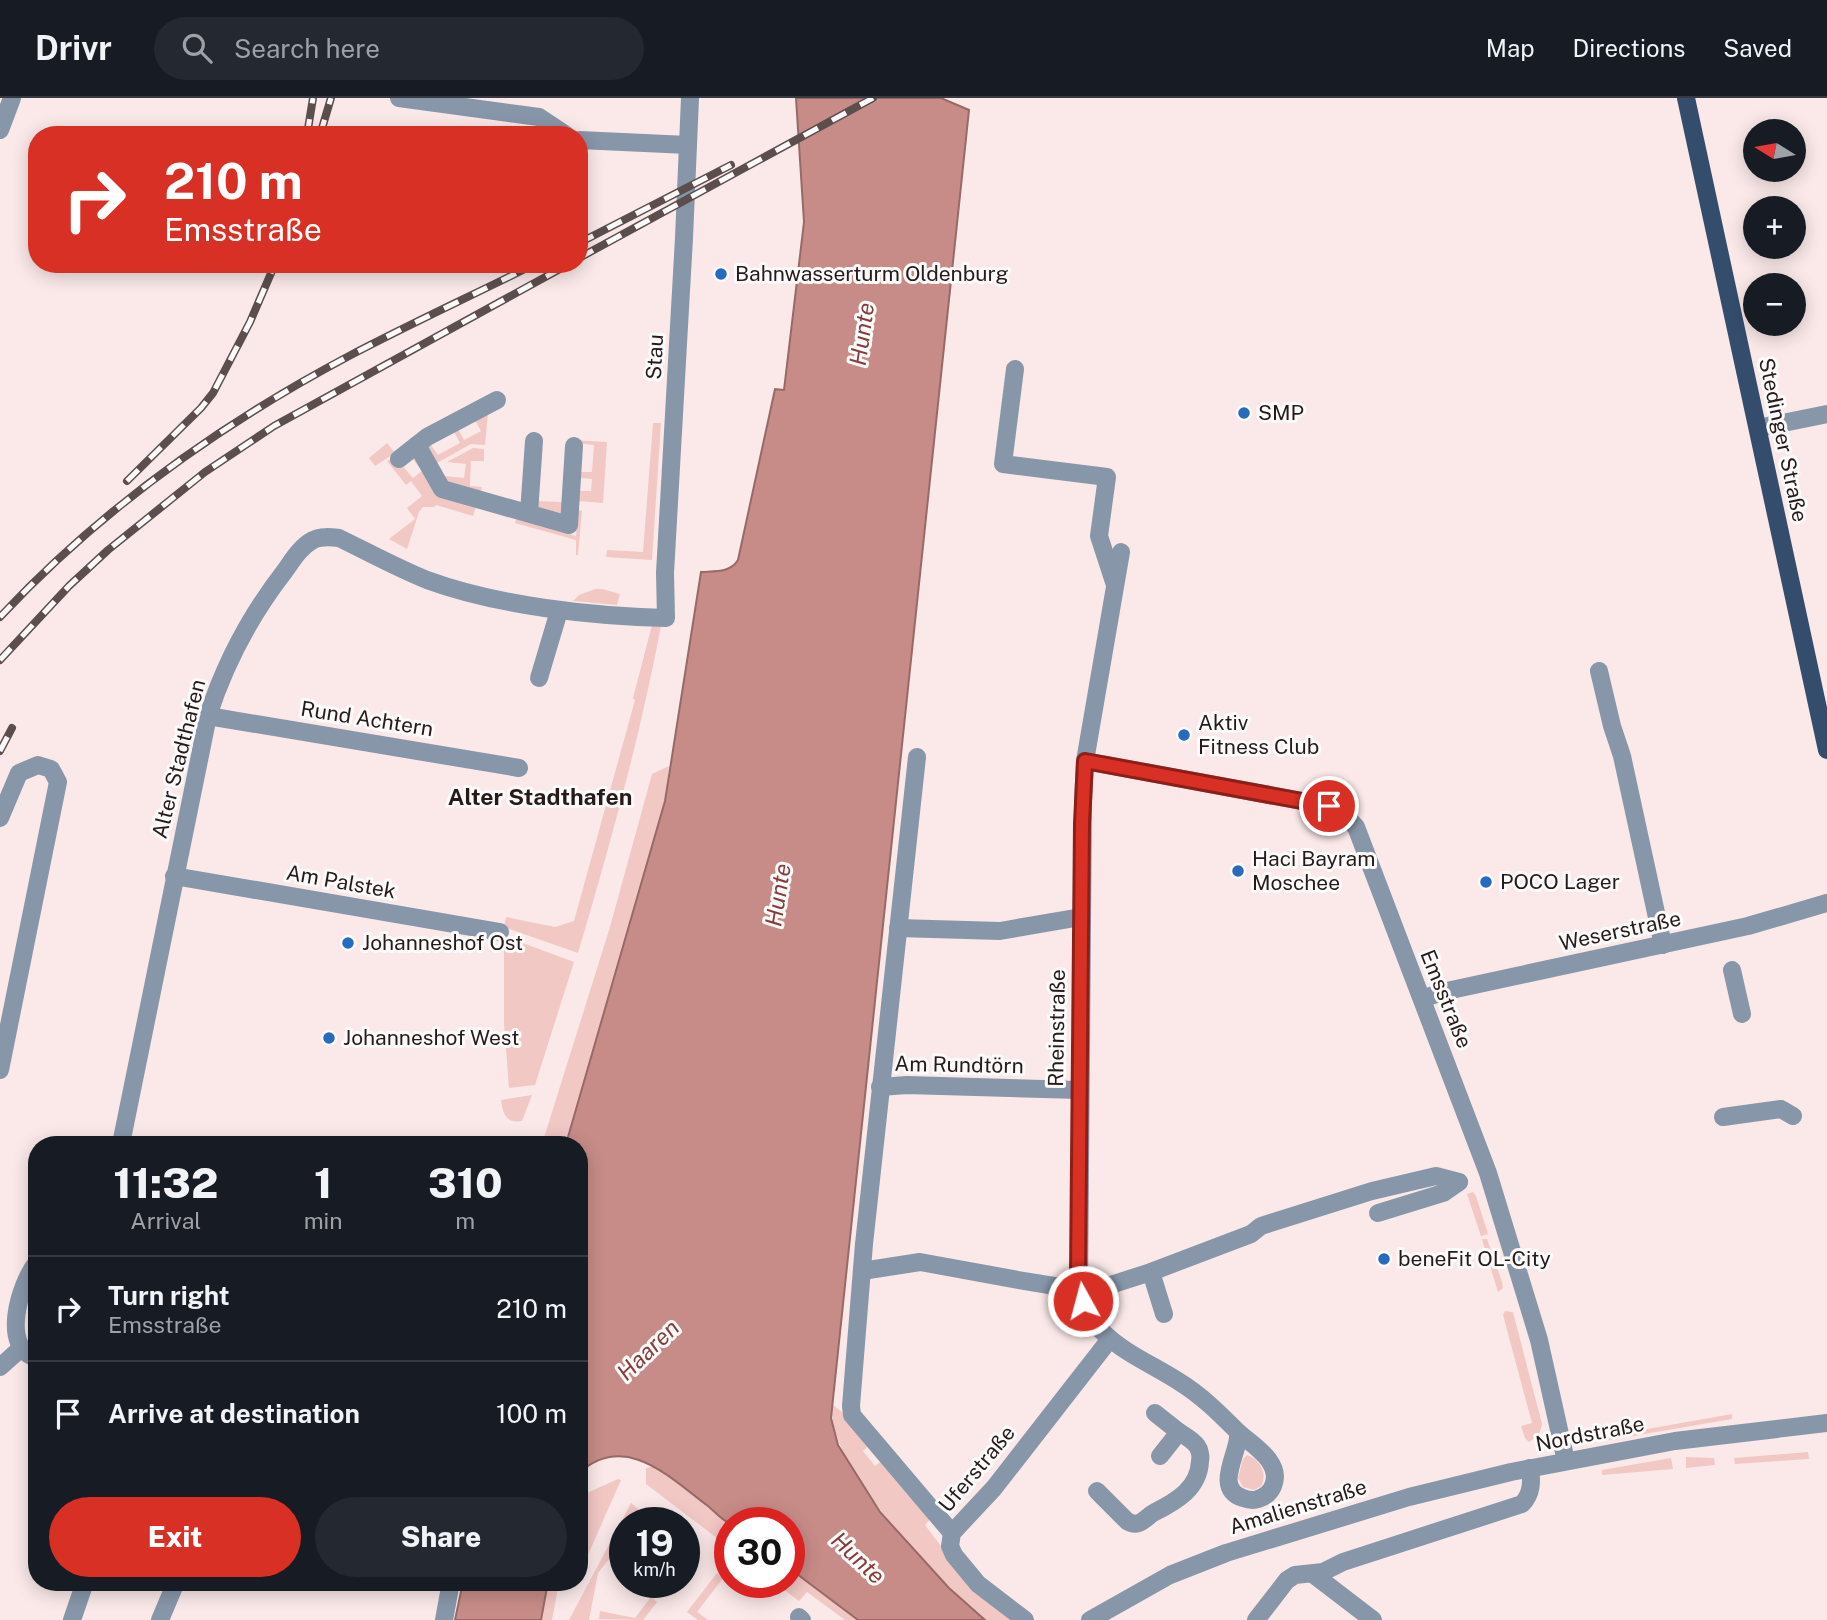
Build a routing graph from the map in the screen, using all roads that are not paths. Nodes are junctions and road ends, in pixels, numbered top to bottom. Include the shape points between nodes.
1 (12, 98) edge
2 (399, 98) edge
3 (690, 98) edge
4 (1686, 98) edge
5 (552, 126) edge
6 (0, 130) edge
7 (588, 140) edge
8 (688, 145) junction
9 (1015, 369) dead end
10 (497, 400) dead end
11 (1827, 414) edge
12 (1758, 428) junction
13 (534, 441) dead end
14 (417, 445) junction
15 (574, 446) dead end
16 (399, 459) dead end
17 (529, 513) junction
18 (1121, 552) dead end
19 (1115, 586) junction
20 (559, 611) junction
21 (666, 618) joint
22 (1599, 671) dead end
23 (538, 678) dead end
24 (208, 716) junction
25 (1827, 750) edge
26 (917, 757) dead end
27 (1085, 761) junction
28 (519, 768) dead end
29 (0, 818) edge
30 (174, 876) junction
31 (1827, 903) edge
32 (1081, 917) junction
33 (898, 928) junction
34 (500, 932) dead end
35 (1663, 944) junction
36 (1732, 970) dead end
37 (1422, 999) junction
38 (1742, 1014) dead end
39 (0, 1070) edge
40 (880, 1087) junction
41 (1079, 1090) junction
42 (1793, 1116) dead end
43 (1723, 1117) dead end
44 (123, 1136) edge
45 (1459, 1182) junction
46 (1450, 1208) dead end
47 (1378, 1213) dead end
48 (862, 1271) junction
49 (1151, 1272) junction
50 (28, 1276) edge
51 (1079, 1290) junction
52 (1164, 1314) dead end
53 (1110, 1339) junction
54 (19, 1350) junction
55 (28, 1354) edge
56 (0, 1367) edge
57 (1155, 1413) dead end
58 (1827, 1423) edge
59 (1180, 1432) junction
60 (1238, 1432) dead end
61 (1160, 1456) dead end
62 (1566, 1461) junction
63 (1530, 1468) junction
64 (1097, 1491) dead end
65 (952, 1534) junction
66 (1312, 1574) junction
67 (82, 1591) edge
68 (172, 1591) edge
69 (450, 1591) edge
70 (72, 1620) edge
71 (160, 1620) edge
72 (444, 1620) edge
73 (1025, 1620) edge
74 (1090, 1620) edge
75 (1255, 1620) edge
76 (1373, 1620) edge

1 - 6 street
2 - 5 street via 539,117
3 - 8 street, Stau
4 - 12 main road, Stedinger Straße
7 - 8 street
8 - 21 street, Stau
9 - 19 street via 1003,464 1107,477 1099,536
10 - 14 street
11 - 12 street
12 - 25 main road, Stedinger Straße
13 - 17 street
14 - 16 street
14 - 17 street via 442,489
15 - 17 street via 569,525
18 - 19 street, Rheinstraße
19 - 27 street, Rheinstraße
20 - 21 street, Alter Stadthafen
20 - 23 street
20 - 24 street, Alter Stadthafen via 428,580 339,538 314,539 302,548 249,623
22 - 35 street
24 - 28 street, Rund Achtern
24 - 30 street, Alter Stadthafen
26 - 33 street, Am Rundtörn
27 - 32 street, Rheinstraße
27 - 37 street, Emsstraße via 1340,810 1356,827
29 - 39 street via 19,773 38,765 51,769 58,782
30 - 34 street, Am Palstek
30 - 44 street, Alter Stadthafen
31 - 35 street, Weserstraße
32 - 33 street via 1000,931
32 - 41 street, Rheinstraße
33 - 40 street, Am Rundtörn
35 - 37 street, Weserstraße
36 - 38 street
37 - 62 street, Emsstraße via 1511,1245 1548,1375
40 - 41 street, Am Rundtörn
40 - 48 street, Am Rundtörn
41 - 51 street, Rheinstraße
42 - 43 street via 1781,1110
45 - 46 street
45 - 47 street via 1443,1192
45 - 49 street via 1436,1177 1372,1191 1261,1226 1251,1234
48 - 51 street via 920,1262
48 - 65 street, Am Rundtörn via 852,1415
49 - 51 street via 1095,1290
49 - 52 street
50 - 54 street via 15,1310 14,1340
51 - 53 street, Rheinstraße via 1088,1314
53 - 60 street, Rheinstraße via 1201,1397
53 - 65 street, Uferstraße via 994,1488
54 - 55 street
54 - 56 street
57 - 59 street
58 - 62 street, Nordstraße via 1675,1441
59 - 61 street
59 - 64 street via 1198,1446 1199,1472 1193,1486 1169,1507 1133,1524
62 - 63 street, Nordstraße
63 - 66 street, Nordstraße via 1530,1494 1516,1507
63 - 74 street, Amalienstraße via 1380,1506 1226,1553 1181,1571
65 - 73 street, Uferstraße via 954,1555 978,1584
66 - 75 street, Nordstraße via 1287,1580
66 - 76 street
67 - 70 street
68 - 71 street
69 - 72 street

